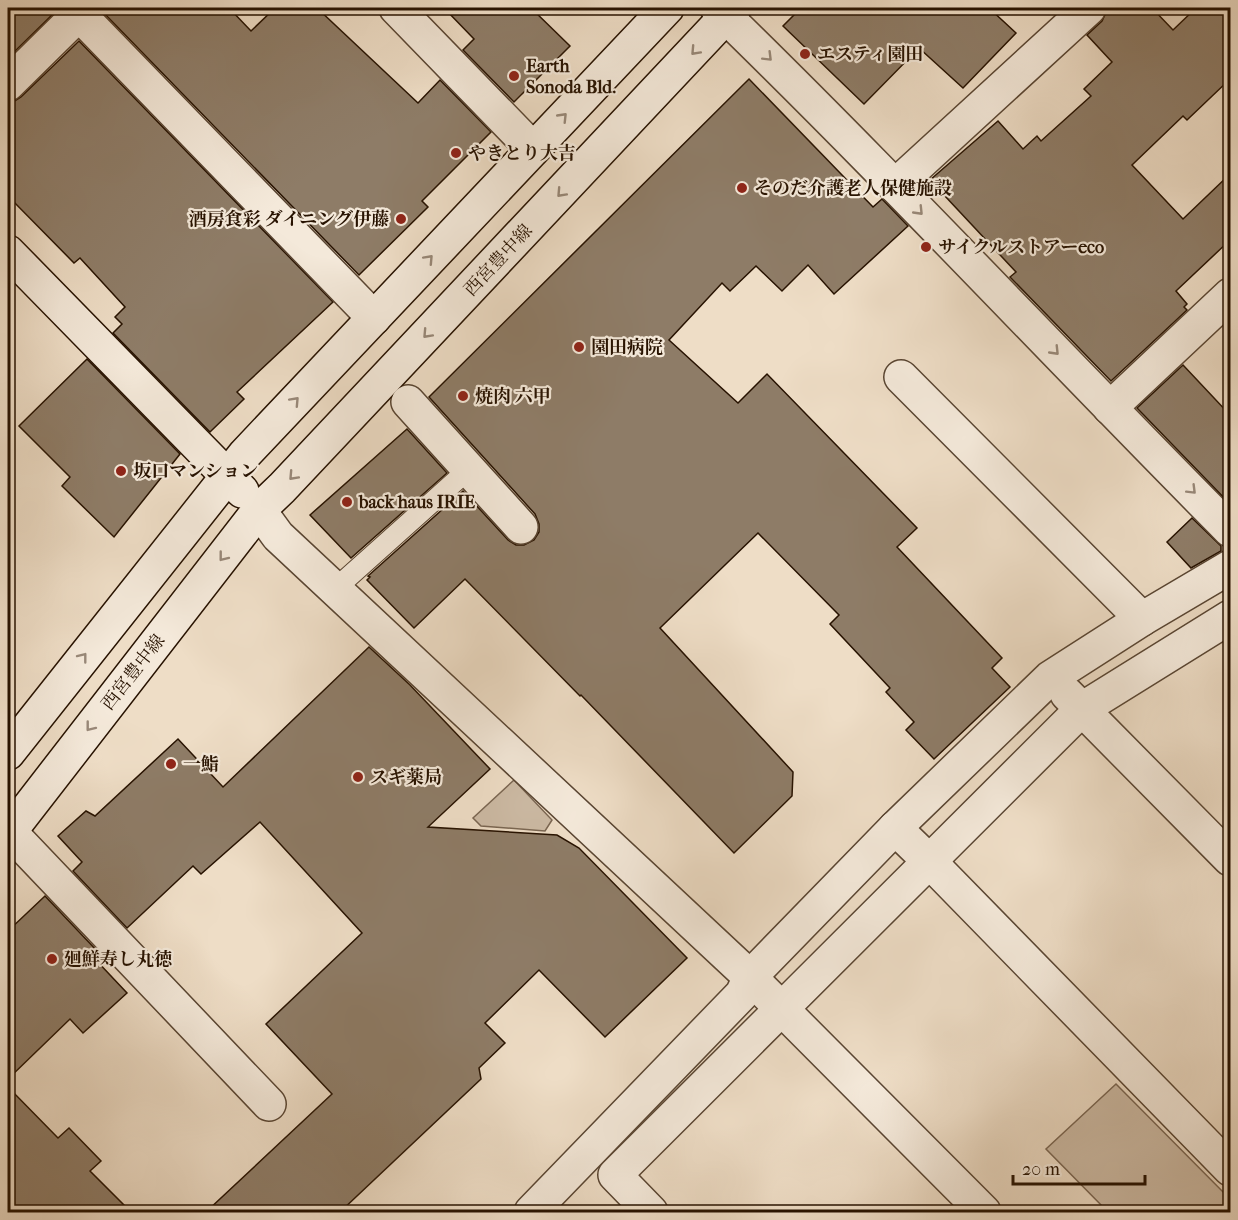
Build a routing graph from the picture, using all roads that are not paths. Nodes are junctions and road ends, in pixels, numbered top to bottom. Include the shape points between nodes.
1 (396, 8) edge
2 (667, 8) edge
3 (1089, 8) edge
4 (726, 10) edge
5 (76, 11) edge
6 (8, 84) edge
7 (533, 148) junction
8 (895, 186) junction
9 (8, 252) edge
10 (1230, 295) edge
11 (374, 318) junction
12 (901, 377) dead end
13 (408, 402) dead end
14 (1110, 408) junction
15 (469, 469) junction
16 (227, 475) junction
17 (259, 510) junction
18 (521, 527) dead end
19 (1230, 530) edge
20 (1230, 567) edge
21 (335, 589) junction
22 (1230, 617) edge
23 (1142, 619) junction
24 (1050, 678) junction
25 (1082, 709) junction
26 (8, 753) edge
27 (895, 828) junction
28 (8, 832) edge
29 (1230, 859) edge
30 (929, 861) junction
31 (750, 977) junction
32 (781, 1008) junction
33 (269, 1104) dead end
34 (591, 1152) junction
35 (1230, 1169) edge
36 (615, 1175) junction
37 (531, 1212) edge
38 (651, 1212) edge
39 (984, 1212) edge

1 - 7 street
7 -> 2 street
3 - 8 street
4 -> 8 street
4 -> 17 street, 西宮豊中線 via 697,50
5 - 6 street
5 - 11 street
11 -> 7 street
8 -> 14 street
9 - 16 street
10 - 14 street
16 -> 11 street
12 - 23 street
13 - 15 street
14 -> 19 street
15 - 18 street
15 - 21 lane
16 - 17 street
26 -> 16 street
17 - 21 street via 278,537
17 -> 28 street, 西宮豊中線
20 - 23 street
21 - 31 street
22 - 25 street
23 - 24 street
24 - 25 street
24 - 27 street
25 - 29 street
25 - 30 street
27 - 30 street
27 - 31 street
28 - 33 street
30 - 32 street
30 - 35 street
31 - 32 street
31 - 34 street via 742,994
32 - 36 street
32 - 39 street
34 - 36 street
34 - 37 street
36 - 38 street

